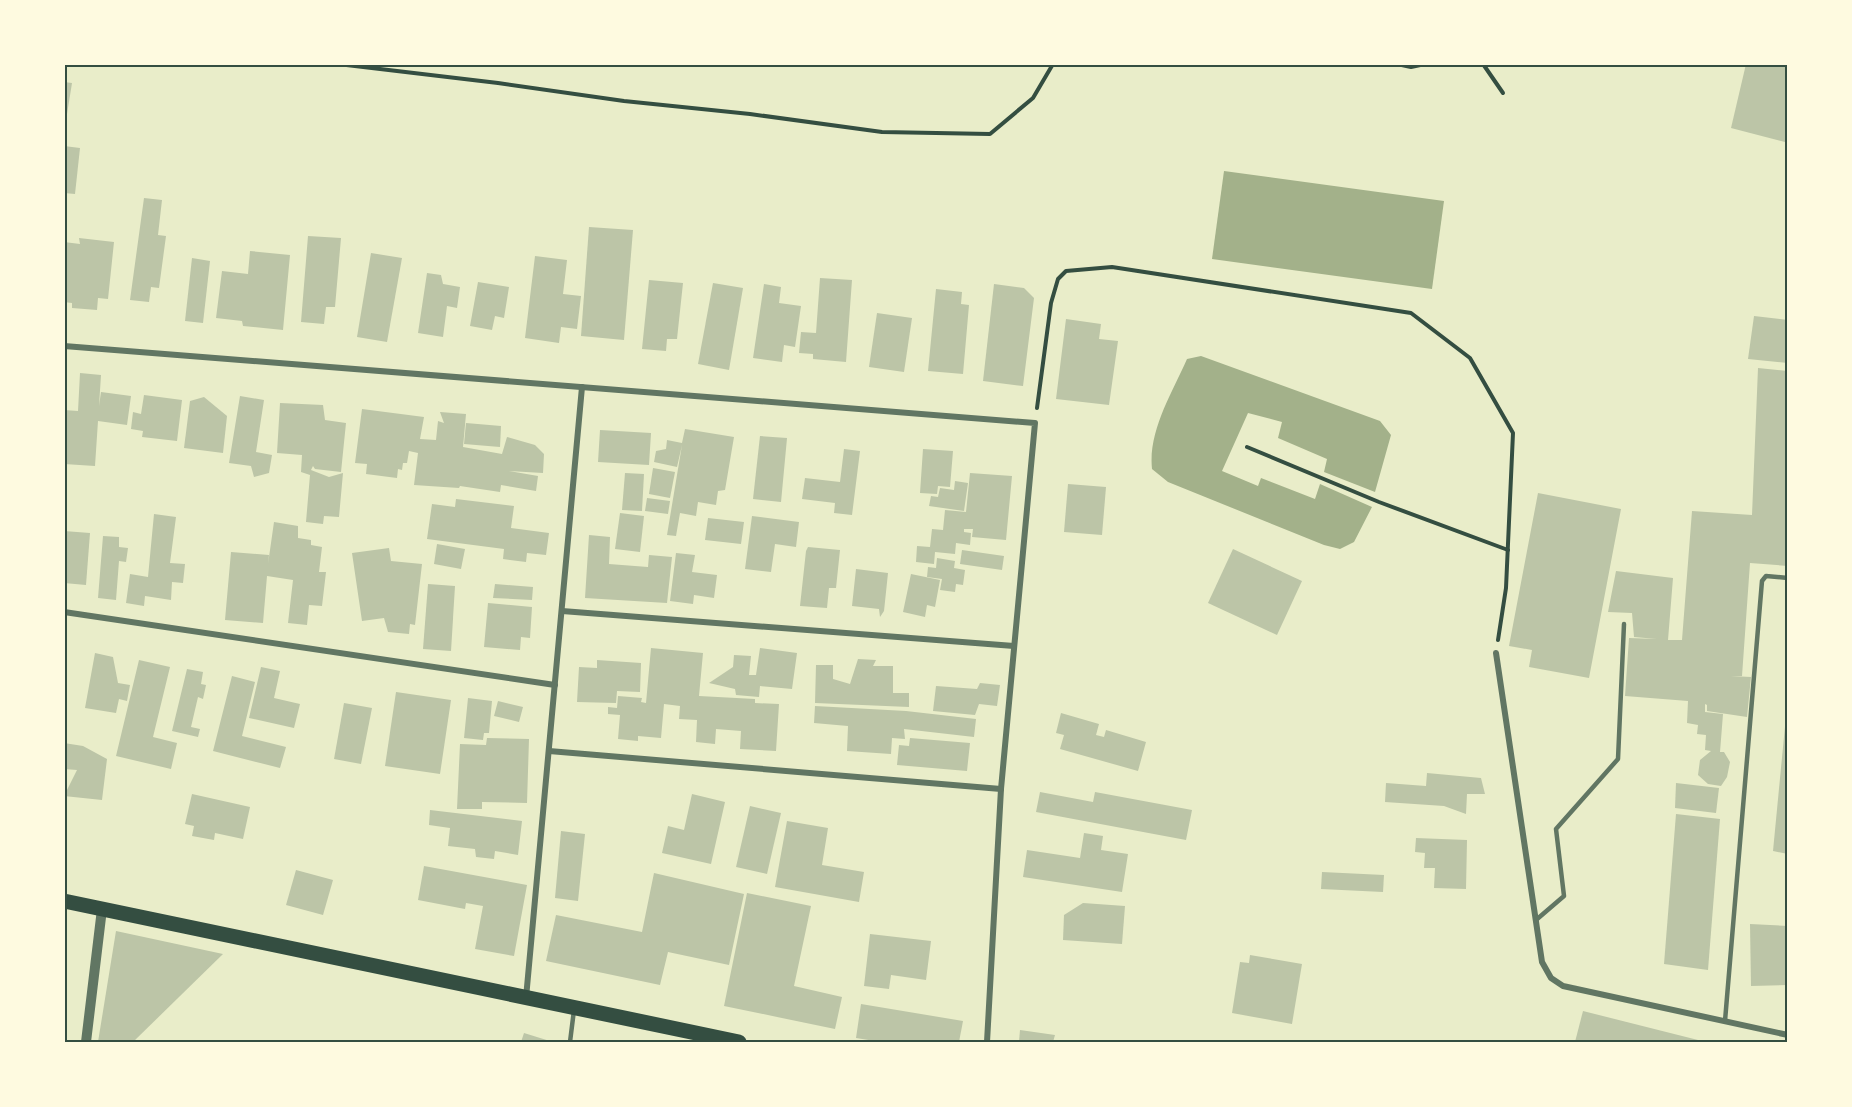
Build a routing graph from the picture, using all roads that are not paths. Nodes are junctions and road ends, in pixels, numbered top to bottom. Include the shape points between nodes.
1 (64, 346) edge
2 (582, 387) junction
3 (1788, 578) edge
4 (562, 611) junction
5 (64, 612) edge
6 (1624, 624) dead end
7 (1014, 646) junction
8 (1496, 653) road end
9 (555, 685) junction
10 (549, 752) junction
11 (1001, 789) junction
12 (64, 901) edge
13 (102, 909) junction
14 (1536, 920) junction
15 (526, 998) junction
16 (574, 1008) junction
17 (1725, 1021) junction
18 (1788, 1035) edge
19 (86, 1042) edge
20 (570, 1042) edge
21 (739, 1042) edge
22 (987, 1042) edge

1 - 2 street
2 - 4 street
2 - 7 street via 1035,423
3 - 17 lane via 1766,576 1762,581
4 - 7 street
4 - 9 street
5 - 9 street
6 - 14 lane via 1618,759 1556,829 1564,896
7 - 11 street
8 - 14 street
9 - 10 street
10 - 11 street
10 - 15 street
11 - 22 street
12 - 13 main road
13 - 15 main road
13 - 19 street
14 - 17 street via 1542,962 1551,978 1563,986
15 - 16 main road
16 - 20 lane
16 - 21 main road
17 - 18 street

